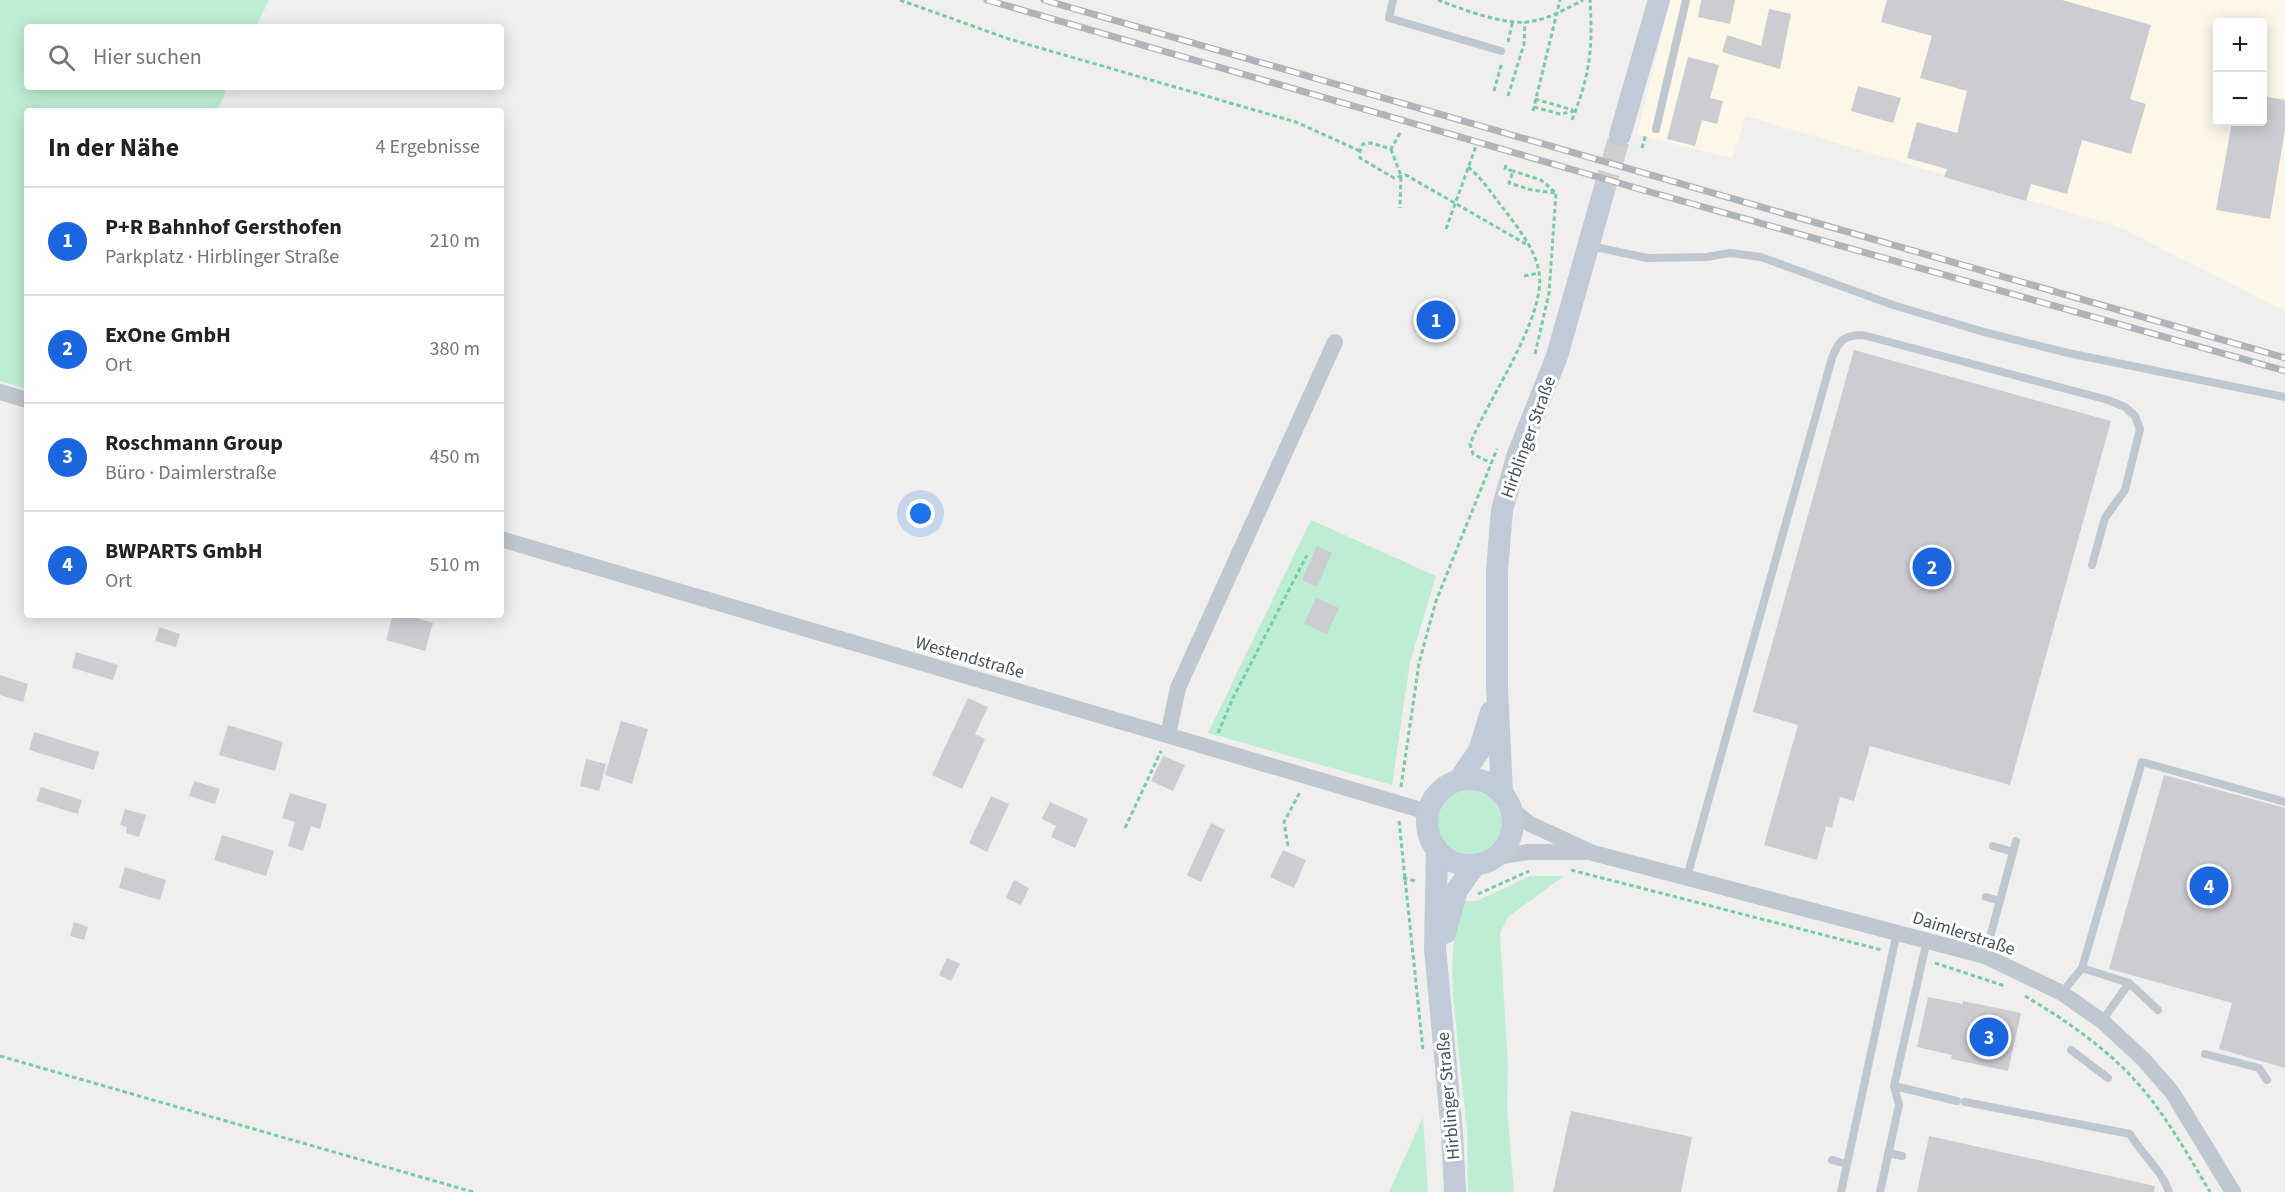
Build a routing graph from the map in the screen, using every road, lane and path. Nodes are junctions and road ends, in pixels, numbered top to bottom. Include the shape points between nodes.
1 (900, 0) edge
2 (1393, 0) edge
3 (1438, 0) edge
4 (1560, 0) edge
5 (1583, 0) edge
6 (1590, 0) edge
7 (1659, 0) edge
8 (1686, 0) edge
9 (1558, 13) junction
10 (1526, 22) junction
11 (1501, 51) dead end
12 (1508, 96) dead end
13 (1535, 99) junction
14 (1575, 111) junction
15 (1572, 120) dead end
16 (1656, 129) dead end
17 (1400, 133) dead end
18 (1620, 135) tunnel mouth
19 (1476, 146) dead end
20 (1391, 149) junction
21 (1360, 151) junction
22 (1506, 165) dead end
23 (1468, 167) junction
24 (1513, 171) junction
25 (1401, 176) junction
26 (1557, 193) junction
27 (1604, 194) tunnel mouth
28 (1456, 206) junction
29 (1400, 208) dead end
30 (1446, 229) dead end
31 (1528, 245) junction
32 (1589, 246) junction
33 (1539, 273) junction
34 (1524, 276) dead end
35 (1335, 342) dead end
36 (1534, 358) dead end
37 (0, 392) edge
38 (2285, 398) edge
39 (24, 399) edge
40 (1500, 442) dead end
41 (1491, 463) junction
42 (504, 540) edge
43 (1307, 555) dead end
44 (2092, 565) dead end
45 (1497, 687) junction
46 (1168, 735) junction
47 (1212, 747) junction
48 (1307, 777) junction
49 (1459, 780) junction
50 (1507, 801) junction
51 (2285, 802) edge
52 (1399, 803) junction
53 (1428, 812) junction
54 (1125, 828) dead end
55 (2016, 841) dead end
56 (1288, 846) dead end
57 (1993, 846) dead end
58 (1437, 849) junction
59 (2013, 852) junction
60 (1593, 853) junction
61 (1485, 861) junction
62 (1564, 868) dead end
63 (1532, 870) dead end
64 (1687, 877) junction
65 (1470, 894) dead end
66 (1986, 897) dead end
67 (2000, 901) junction
68 (1897, 932) junction
69 (1927, 940) junction
70 (1893, 952) junction
71 (1985, 956) junction
72 (1922, 959) junction
73 (2082, 968) junction
74 (2129, 982) junction
75 (2014, 989) dead end
76 (2062, 993) junction
77 (2024, 995) dead end
78 (1438, 1000) junction
79 (2158, 1010) dead end
80 (2102, 1021) junction
81 (2071, 1050) dead end
82 (2205, 1054) dead end
83 (0, 1056) edge
84 (1424, 1060) dead end
85 (2108, 1077) dead end
86 (2267, 1080) dead end
87 (1894, 1086) junction
88 (1888, 1153) junction
89 (1902, 1156) dead end
90 (1832, 1160) dead end
91 (1846, 1164) junction
92 (473, 1192) edge
93 (1455, 1192) edge
94 (1841, 1192) edge
95 (1880, 1192) edge
96 (2169, 1192) edge
97 (2210, 1192) edge
98 (2233, 1192) edge

1 - 21 path via 1009,39 1296,122
2 - 11 lane via 1389,18
3 - 10 path via 1459,9
4 - 9 path
5 - 9 path
6 - 14 path via 1590,66
7 - 18 main road
8 - 16 lane
9 - 10 path
9 - 13 path
10 - 12 path via 1524,44
13 - 14 path
13 - 14 path via 1534,109 1560,114
14 - 15 path
17 - 20 path
19 - 23 path
20 - 21 path via 1367,143
20 - 25 path
21 - 25 path via 1362,160 1394,178
22 - 24 path via 1505,169
23 - 28 path
23 - 31 path
24 - 26 path via 1541,180
24 - 26 path via 1509,183
25 - 28 path
25 - 29 path
26 - 36 path via 1549,293
27 - 32 main road, Hirblinger Straße
28 - 30 path
28 - 31 path
31 - 33 path
32 - 38 lane via 1647,258 1730,253 1761,257 1893,305 1984,332
32 - 45 main road, Hirblinger Straße via 1557,356 1506,490 1497,571
33 - 34 path
33 - 41 path via 1537,302 1527,328 1470,444 1473,454
35 - 46 street via 1178,688
37 - 39 street
40 - 41 path
41 - 52 path via 1436,601 1419,663
42 - 46 street, Westendstraße
43 - 47 path
44 - 64 lane via 2105,518 2125,490 2140,429 2135,416 2108,400 1863,335 1847,335 1838,343 1832,358
45 - 49 main road, Hirblinger Straße via 1479,751
45 - 50 main road, Hirblinger Straße
46 - 47 street, Westendstraße
46 - 54 path
47 - 48 street, Westendstraße
48 - 52 street, Westendstraße
48 - 56 path via 1284,822
49 - 50 main road via 1480,780
49 - 53 main road, Hirblinger Straße via 1439,792
50 - 60 street, Daimlerstraße via 1530,824
50 - 61 main road, Hirblinger Straße via 1510,836
51 - 73 lane via 2142,762
52 - 53 street, Westendstraße
52 - 84 path via 1403,878
53 - 58 main road, Hirblinger Straße via 1428,833
55 - 59 lane
57 - 59 lane
58 - 61 main road via 1451,860
58 - 78 main road, Hirblinger Straße
59 - 67 lane
60 - 61 street, Daimlerstraße via 1528,852
60 - 64 street, Daimlerstraße
61 - 78 main road, Hirblinger Straße via 1457,890 1450,909
62 - 70 path
63 - 65 path
64 - 68 street, Daimlerstraße
66 - 67 lane
67 - 71 lane
68 - 69 street, Daimlerstraße
68 - 70 lane
69 - 71 street, Daimlerstraße
69 - 72 lane
70 - 91 lane
71 - 76 street, Daimlerstraße
72 - 75 path
72 - 87 lane
73 - 74 lane
73 - 76 lane
74 - 79 lane
74 - 80 lane
76 - 80 street, Daimlerstraße
77 - 97 path via 2091,1040 2141,1088
78 - 93 main road, Hirblinger Straße
80 - 98 street, Daimlerstraße via 2172,1092
81 - 85 lane
82 - 86 lane via 2259,1068
83 - 92 path
87 - 88 lane via 1899,1105
87 - 96 lane via 2130,1134 2163,1176
88 - 89 lane
88 - 95 lane
90 - 91 lane
91 - 94 lane

